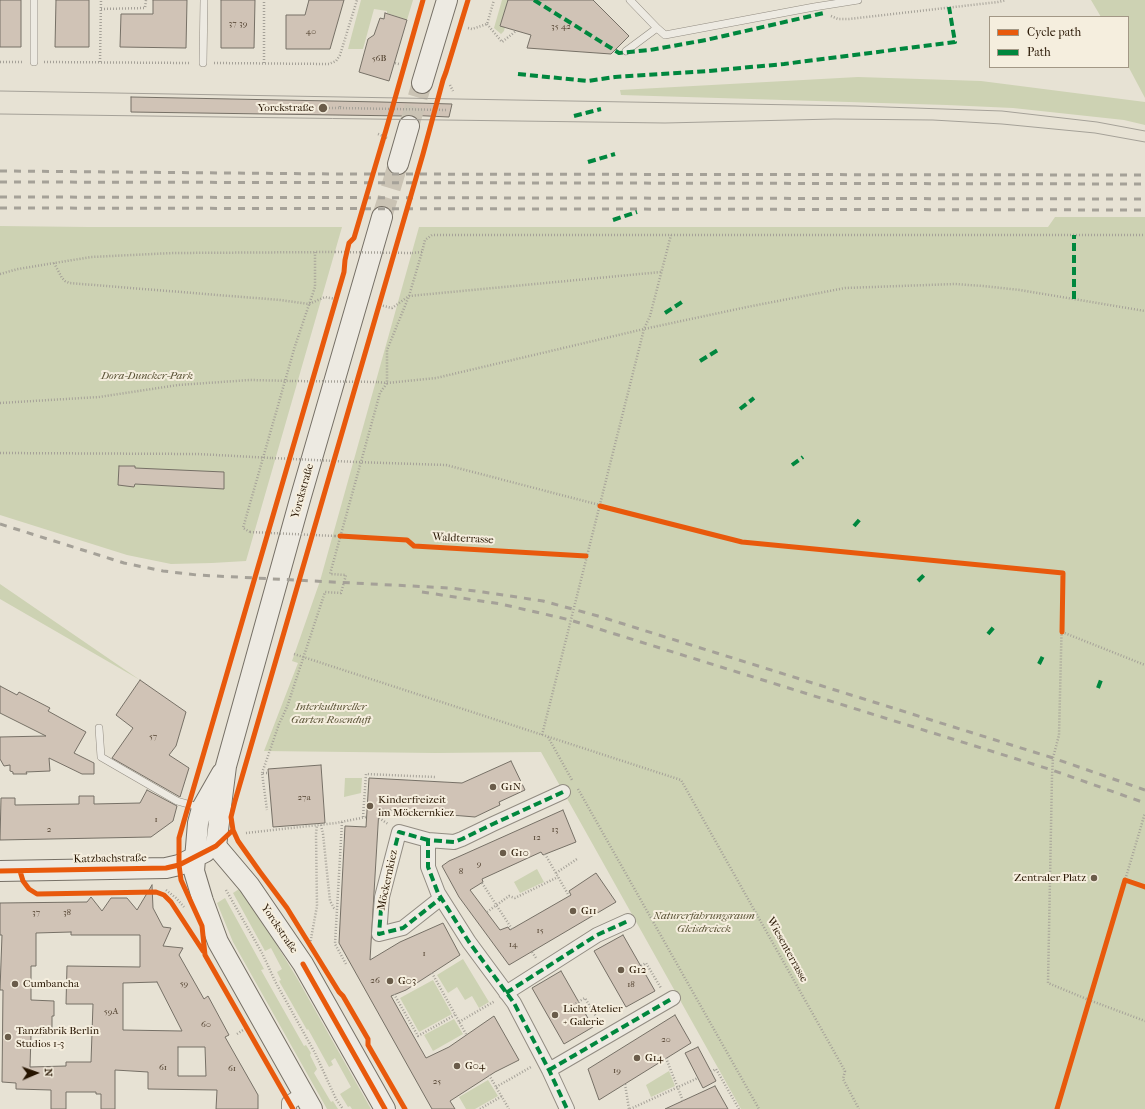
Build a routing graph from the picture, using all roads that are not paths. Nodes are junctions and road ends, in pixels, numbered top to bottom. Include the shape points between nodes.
1 (34, 0) edge
2 (204, 0) edge
3 (447, 0) edge
4 (630, 0) edge
5 (858, 0) edge
6 (657, 28) junction
7 (626, 51) dead end
8 (34, 62) dead end
9 (203, 63) dead end
10 (422, 83) tunnel mouth
11 (409, 126) tunnel mouth
12 (398, 164) tunnel mouth
13 (382, 217) tunnel mouth
14 (99, 728) dead end
15 (226, 766) junction
16 (563, 792) dead end
17 (202, 808) junction
18 (428, 840) junction
19 (216, 846) junction
20 (195, 857) junction
21 (0, 871) edge
22 (441, 898) junction
23 (628, 921) dead end
24 (506, 993) junction
25 (670, 1000) road end
26 (549, 1070) junction
27 (308, 1101) edge
28 (289, 1109) edge
29 (385, 1109) edge
30 (567, 1109) edge

1 - 8 lane
2 - 9 lane
3 - 10 main road
4 - 6 lane
5 - 6 lane via 665,36
6 - 7 lane
11 - 12 main road
13 - 15 main road, Yorckstraße
14 - 17 lane via 101,757 177,801
15 - 17 main road, Yorckstraße
15 - 19 main road, Yorckstraße
16 - 18 street, Möckernkiez via 454,842
17 - 20 main road, Yorckstraße
18 - 22 street via 428,867
18 - 22 street, Möckernkiez via 399,832 382,897 379,934 403,928
19 - 20 main road, Katzbachstraße
19 - 29 main road, Yorckstraße via 249,885 303,964
20 - 21 main road, Katzbachstraße via 166,868
20 - 27 main road, Yorckstraße via 194,871 218,942
22 - 24 street
23 - 24 street via 598,935
24 - 26 street via 514,1003
25 - 26 street
26 - 30 street
27 - 28 street, Yorckstraße via 290,1104

